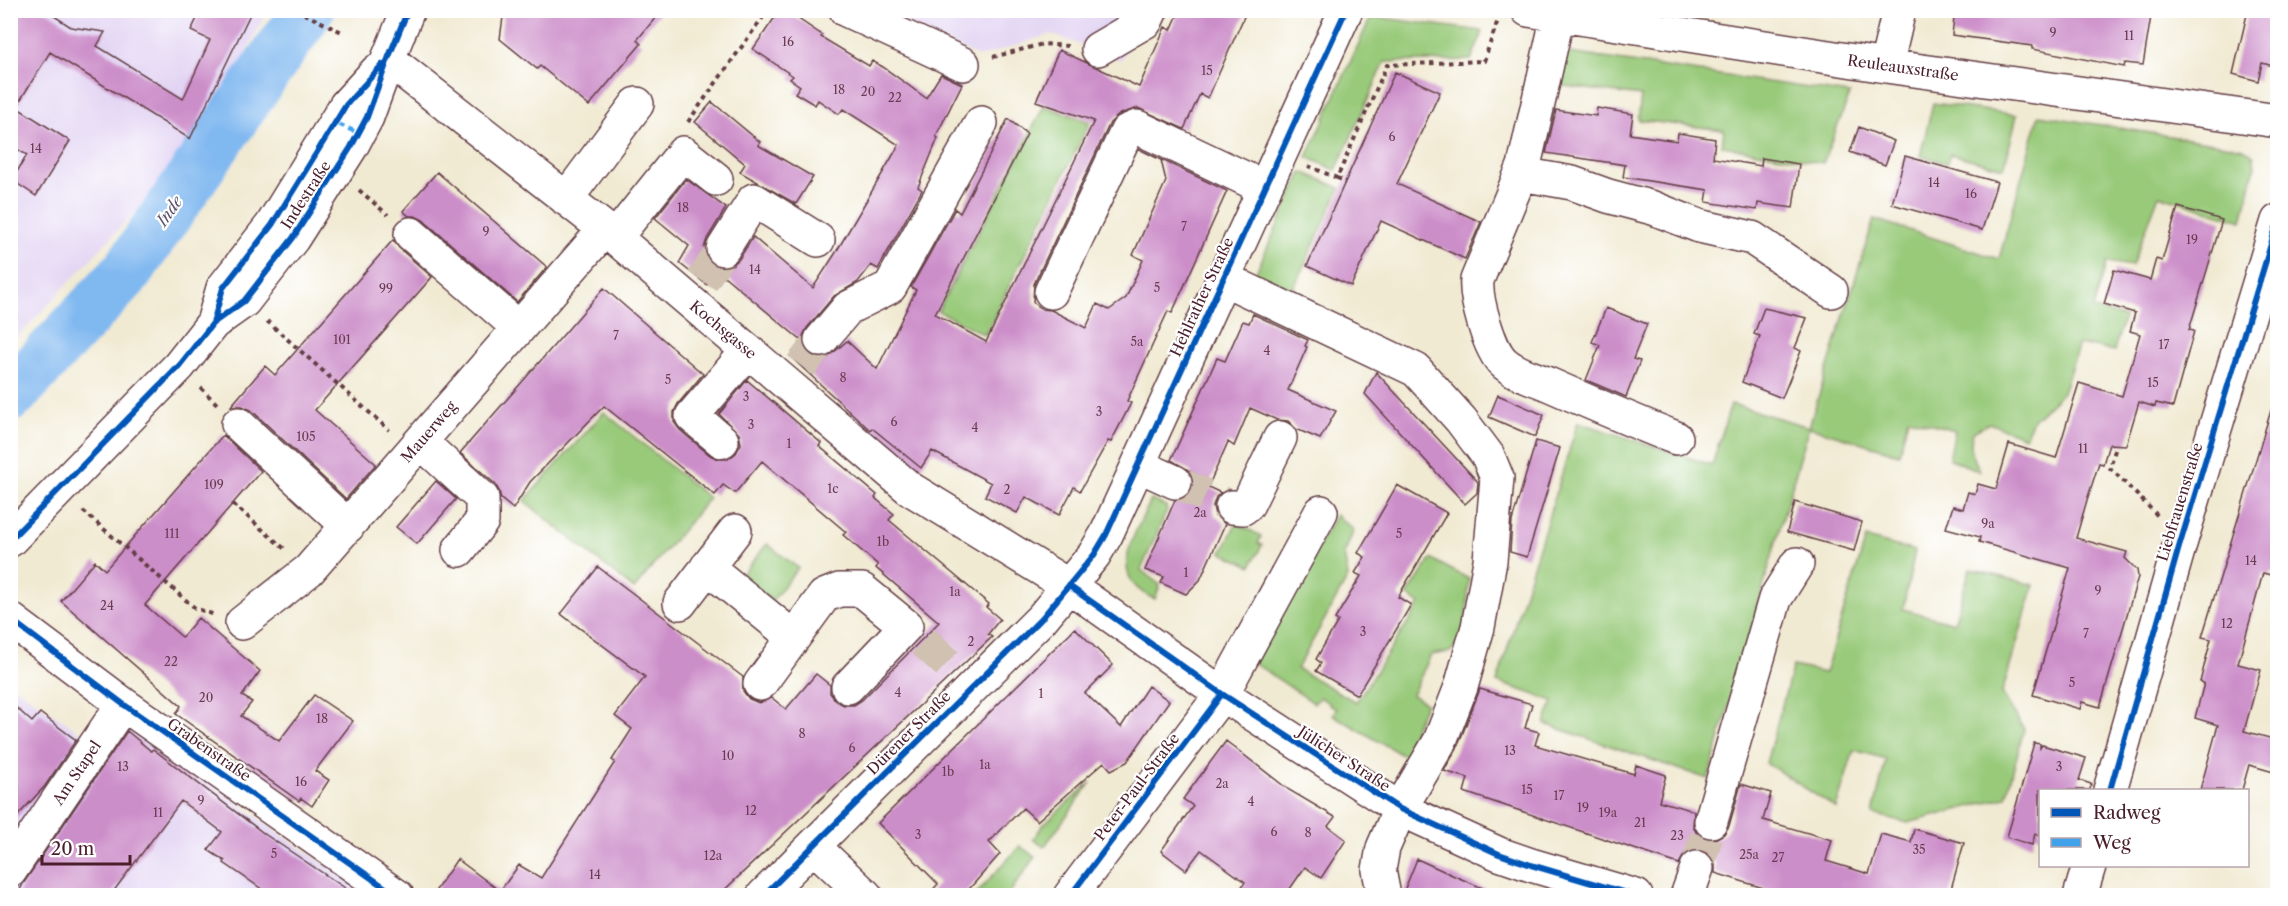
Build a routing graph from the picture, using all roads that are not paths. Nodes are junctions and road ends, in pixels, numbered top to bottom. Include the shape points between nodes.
1 (408, 10) edge
2 (846, 10) edge
3 (1151, 10) edge
4 (1346, 10) edge
5 (1899, 10) edge
6 (1543, 13) edge
7 (1593, 15) edge
8 (1098, 49) road end
9 (388, 59) junction
10 (963, 64) road end
11 (1886, 66) junction
12 (637, 104) dead end
13 (2277, 121) edge
14 (981, 123) dead end
15 (1521, 174) junction
16 (716, 179) dead end
17 (1265, 188) junction
18 (566, 199) junction
19 (2277, 221) edge
20 (610, 233) junction
21 (411, 234) road end
22 (818, 240) dead end
23 (723, 249) tunnel mouth
24 (1224, 279) junction
25 (1830, 291) dead end
26 (1051, 292) dead end
27 (213, 323) junction
28 (519, 328) junction
29 (821, 340) tunnel mouth
30 (748, 351) junction
31 (238, 424) road end
32 (1280, 438) dead end
33 (1676, 438) dead end
34 (722, 441) dead end
35 (417, 447) junction
36 (1138, 465) junction
37 (1175, 482) tunnel mouth
38 (1233, 507) dead end
39 (1321, 512) dead end
40 (348, 526) junction
41 (735, 531) dead end
42 (10, 540) edge
43 (459, 550) dead end
44 (1797, 564) dead end
45 (707, 567) junction
46 (1069, 586) junction
47 (680, 603) dead end
48 (10, 619) edge
49 (242, 623) road end
50 (793, 637) junction
51 (760, 684) dead end
52 (848, 687) dead end
53 (1222, 694) junction
54 (123, 704) junction
55 (2110, 789) edge
56 (1400, 809) junction
57 (1710, 821) tunnel mouth
58 (813, 846) junction
59 (2089, 867) edge
60 (10, 872) edge
61 (397, 896) edge
62 (763, 896) edge
63 (866, 896) edge
64 (1070, 896) edge
65 (1384, 896) edge
66 (1636, 896) edge
67 (2080, 896) edge

1 - 9 street, Indestraße
2 - 10 street
3 - 8 street via 1146,21
4 - 17 street, Hehlrather Straße
5 - 11 street
6 - 7 street, Reuleauxstraße
6 - 15 street
7 - 11 street, Reuleauxstraße
9 - 18 street, Kochsgasse
9 - 27 street, Indestraße via 346,105 272,225 223,288
9 - 27 street, Indestraße via 367,117 293,238 244,301
11 - 13 street, Reuleauxstraße
12 - 18 street
14 - 29 street via 890,287 848,308
15 - 25 street via 1572,183 1699,226 1752,238
15 - 33 street via 1477,280 1479,305 1495,352 1514,369
16 - 20 street, Mauerweg via 683,153
17 - 24 street, Hehlrather Straße
17 - 26 street via 1137,127 1127,131
18 - 20 street, Kochsgasse
19 - 55 street, Liebfrauenstraße
20 - 28 street, Mauerweg
20 - 30 street, Kochsgasse via 695,290
21 - 28 street
22 - 23 street via 754,200
24 - 36 street, Hehlrather Straße
24 - 56 street, Jülicher Straße via 1416,370 1461,420 1488,456 1497,478 1490,561 1478,627 1461,687 1440,741
27 - 42 street, Indestraße via 179,366
28 - 35 street, Mauerweg
30 - 34 street via 692,416
30 - 46 street, Kochsgasse via 794,375 909,488
31 - 40 street
32 - 38 street via 1248,504
35 - 40 street, Mauerweg
35 - 43 street via 482,498 482,521
36 - 37 street
36 - 46 street, Hehlrather Straße via 1106,535
39 - 53 street, Peter-Paul-Straße
40 - 49 street, Mauerweg via 309,570
41 - 45 street
44 - 57 street via 1775,598
45 - 47 street
45 - 50 street
46 - 53 street, Jülicher Straße
46 - 58 street, Dürener Straße via 1042,618 965,678
48 - 54 street, Grabenstraße
50 - 51 street
50 - 52 street via 824,596 839,590 861,590 915,633
53 - 56 street, Jülicher Straße
53 - 64 street, Peter-Paul-Straße
54 - 60 street, Am Stapel
54 - 61 street, Grabenstraße
56 - 65 street via 1383,848 1379,870
56 - 66 street, Jülicher Straße via 1498,854
58 - 62 street, Dürener Straße
58 - 63 street
59 - 67 street

